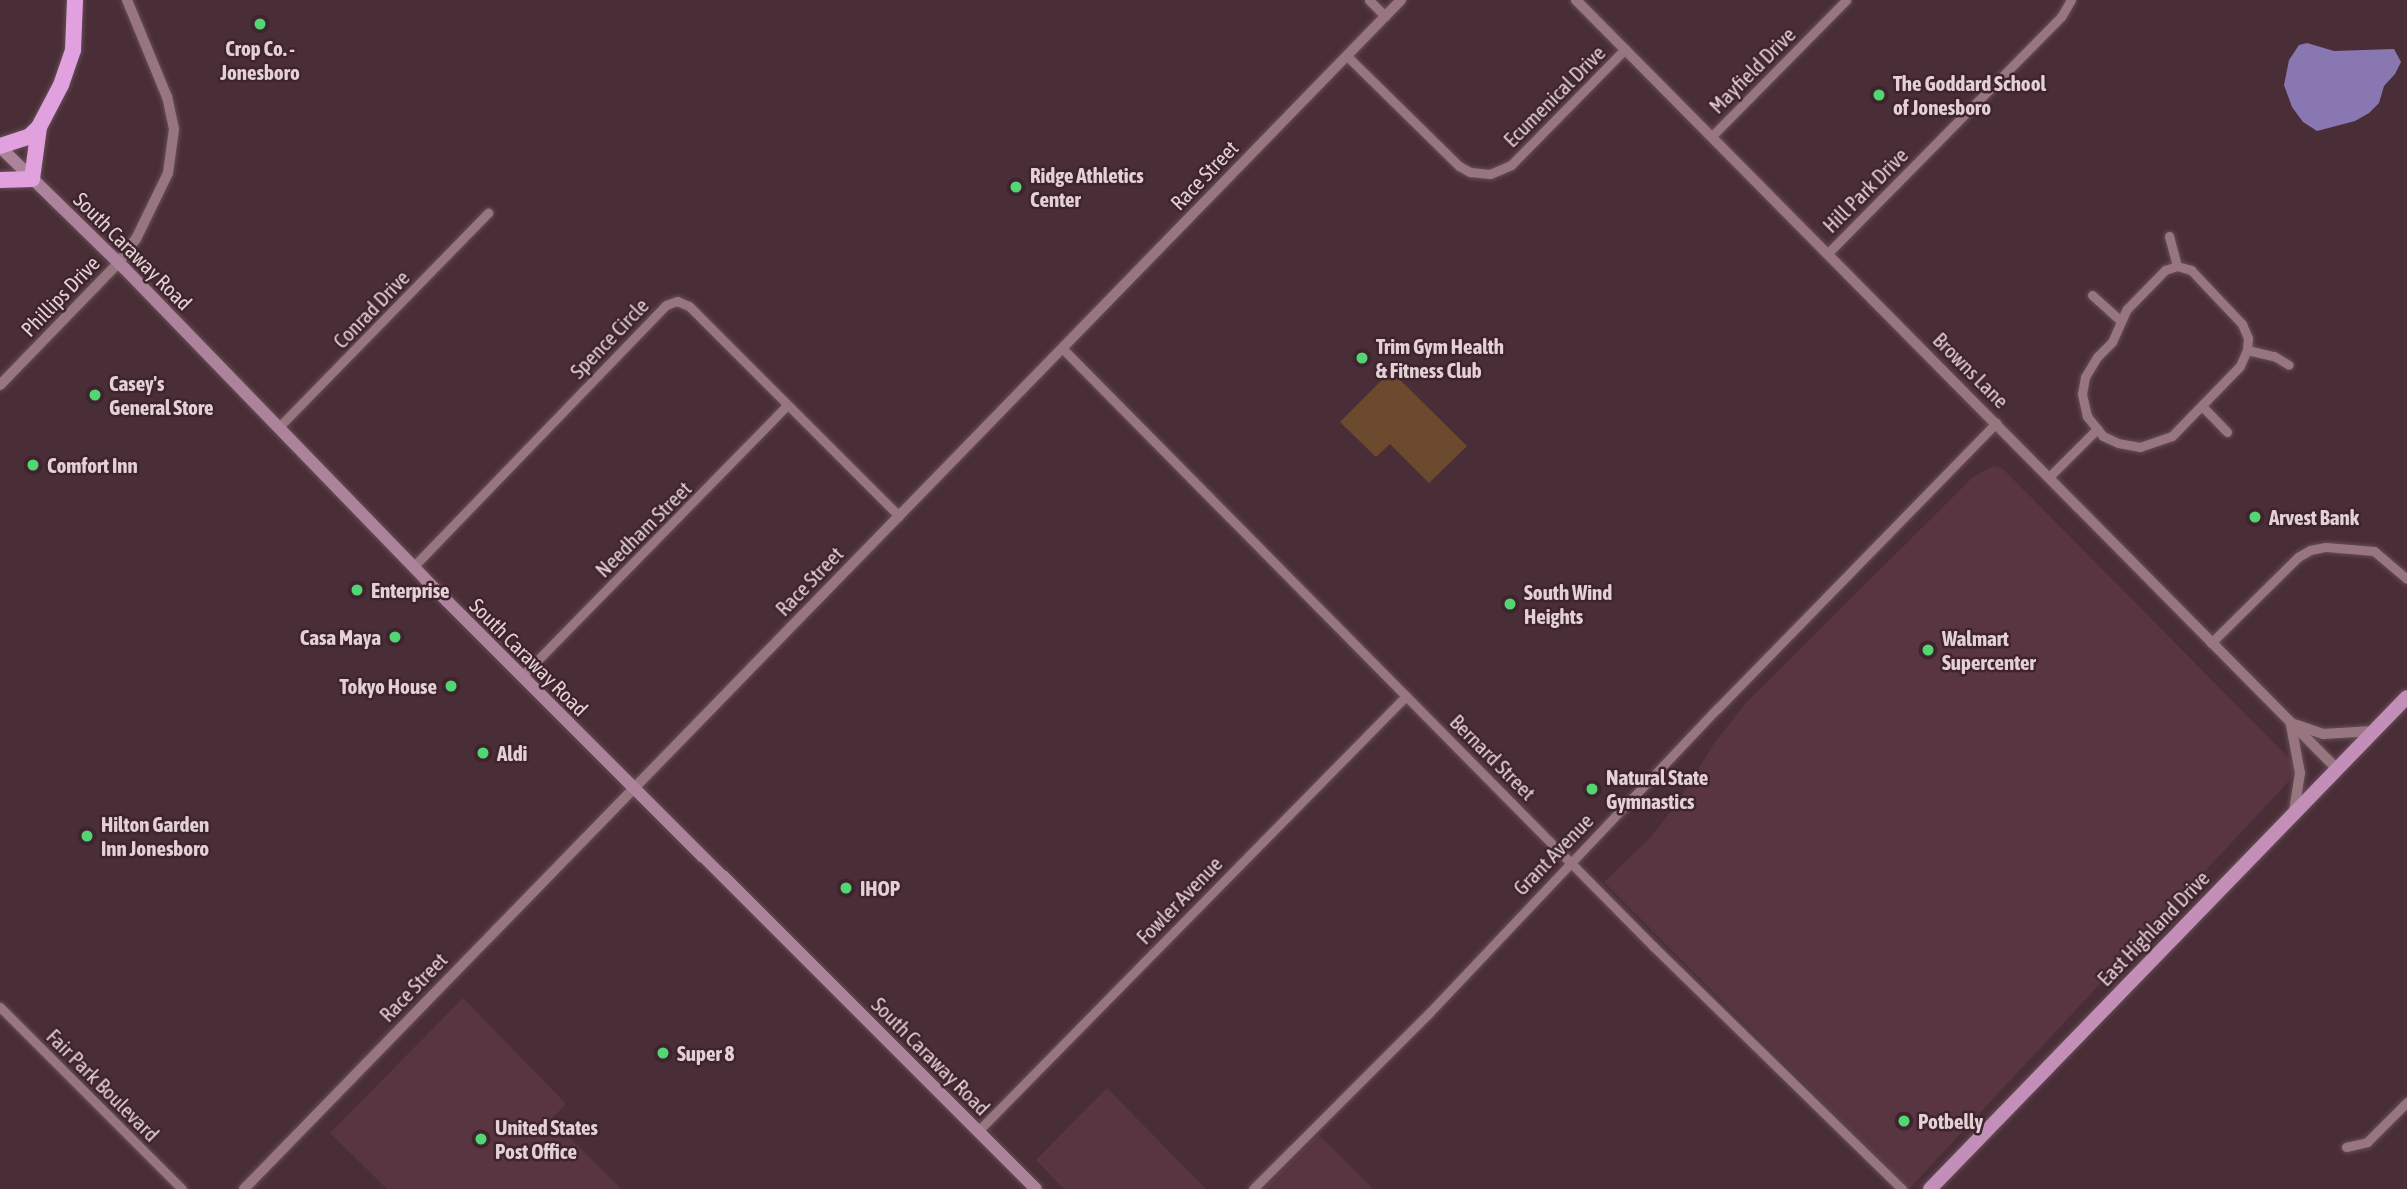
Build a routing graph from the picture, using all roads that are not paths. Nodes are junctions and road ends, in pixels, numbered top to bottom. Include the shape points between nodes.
1 (75, 0) edge
2 (127, 0) edge
3 (1369, 0) edge
4 (1401, 0) edge
5 (1576, 0) edge
6 (1846, 0) edge
7 (2071, 0) edge
8 (1385, 16) junction
9 (1625, 49) junction
10 (1347, 56) junction
11 (40, 127) junction
12 (1712, 136) junction
13 (0, 146) edge
14 (32, 179) junction
15 (0, 180) edge
16 (488, 214) dead end
17 (2169, 236) dead end
18 (1828, 253) junction
19 (119, 262) junction
20 (2178, 266) junction
21 (2092, 295) dead end
22 (2120, 320) junction
23 (1062, 348) junction
24 (2247, 350) junction
25 (2289, 365) dead end
26 (0, 385) edge
27 (787, 405) junction
28 (2202, 406) junction
29 (1996, 423) junction
30 (278, 428) junction
31 (2097, 429) junction
32 (2227, 432) dead end
33 (2049, 477) junction
34 (899, 516) junction
35 (413, 567) junction
36 (2407, 579) edge
37 (2211, 643) junction
38 (522, 676) junction
39 (1406, 696) junction
40 (2407, 697) edge
41 (2291, 722) junction
42 (2373, 732) junction
43 (2337, 769) junction
44 (634, 789) junction
45 (2294, 813) junction
46 (1571, 861) junction
47 (2, 1013) edge
48 (2407, 1102) edge
49 (979, 1130) junction
50 (2346, 1147) dead end
51 (182, 1189) edge
52 (244, 1189) edge
53 (1036, 1189) edge
54 (1252, 1189) edge
55 (1902, 1189) edge
56 (1930, 1189) edge

1 - 11 highway via 75,32 66,74
2 - 19 street, Phillips Drive via 167,97 174,141 168,173 142,228
3 - 8 street
4 - 8 street, Race Street
5 - 9 street, Browns Lane
6 - 12 street, Mayfield Drive
7 - 18 street, Hill Park Drive via 2061,17
8 - 10 street, Race Street
9 - 10 street, Ecumenical Drive via 1511,165 1490,174 1459,166
9 - 12 street, Browns Lane
10 - 23 street, Race Street
11 - 13 highway via 30,136
11 - 14 highway
12 - 18 street, Browns Lane
13 - 14 main road, South Caraway Road
14 - 15 highway
14 - 19 main road, South Caraway Road
16 - 30 street, Conrad Drive
17 - 20 street
18 - 29 street, Browns Lane
19 - 26 street, Phillips Drive
19 - 30 main road, South Caraway Road
20 - 22 street via 2165,270
20 - 24 street via 2191,270 2242,324
21 - 22 street
22 - 31 street via 2112,342 2090,366 2083,384 2087,416
23 - 34 street, Race Street
23 - 39 street, Bernard Street
24 - 25 street
24 - 28 street via 2240,366
27 - 34 street, Spence Circle
27 - 35 street, Spence Circle via 689,306 671,302
27 - 38 street, Needham Street
28 - 31 street via 2172,436 2153,444 2122,444
28 - 32 street
29 - 33 street, Browns Lane
29 - 46 street, Grant Avenue
30 - 35 main road, South Caraway Road
31 - 33 street
33 - 37 street, Browns Lane
34 - 44 street, Race Street
35 - 38 main road, South Caraway Road
36 - 37 street via 2374,551 2310,550
37 - 41 street, Browns Lane
38 - 44 main road, South Caraway Road
39 - 46 street, Bernard Street
39 - 49 street, Fowler Avenue
40 - 42 main road, East Highland Drive
41 - 42 street via 2323,733
41 - 43 street, Browns Lane
41 - 45 street via 2300,773
42 - 43 main road, East Highland Drive
43 - 45 main road, East Highland Drive
44 - 49 main road, South Caraway Road
44 - 52 street, Race Street
45 - 56 main road, East Highland Drive
46 - 54 street, Grant Avenue via 1430,1012
46 - 55 street, Bernard Street
47 - 51 street, Fair Park Boulevard
48 - 50 street via 2367,1142
49 - 53 main road, South Caraway Road

